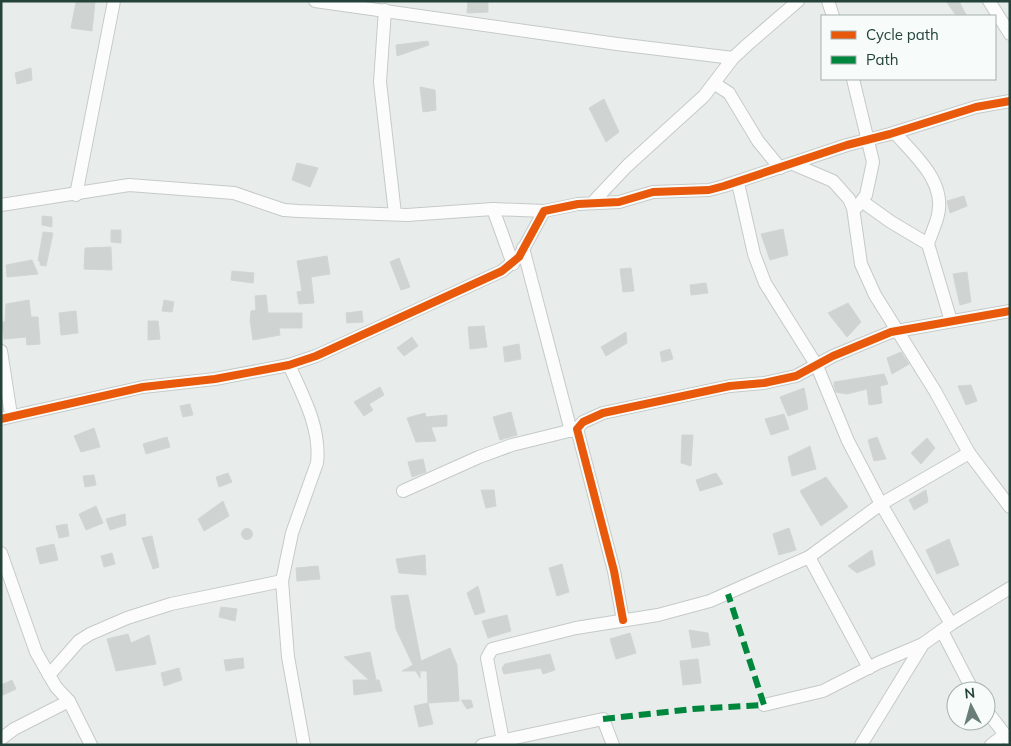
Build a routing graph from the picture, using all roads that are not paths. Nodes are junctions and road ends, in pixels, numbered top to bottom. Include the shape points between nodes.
1 (114, 1) edge
2 (315, 1) edge
3 (798, 1) edge
4 (828, 1) edge
5 (988, 1) edge
6 (385, 10) junction
7 (833, 15) edge
8 (1010, 34) edge
9 (733, 58) junction
10 (853, 80) edge
11 (715, 84) junction
12 (1010, 101) edge
13 (895, 133) junction
14 (869, 139) junction
15 (793, 164) junction
16 (780, 168) junction
17 (738, 183) junction
18 (76, 195) junction
19 (593, 202) junction
20 (1, 205) edge
21 (858, 205) junction
22 (493, 209) junction
23 (544, 212) junction
24 (395, 214) junction
25 (928, 244) junction
26 (523, 248) junction
27 (513, 264) junction
28 (1010, 311) edge
29 (951, 320) junction
30 (898, 330) junction
31 (1, 351) edge
32 (289, 365) junction
33 (817, 366) junction
34 (6, 417) edge
35 (574, 430) junction
36 (969, 453) junction
37 (403, 491) dead end
38 (881, 504) junction
39 (1010, 507) edge
40 (1, 553) edge
41 (809, 557) junction
42 (282, 581) junction
43 (1010, 588) edge
44 (623, 620) junction
45 (946, 627) junction
46 (923, 644) junction
47 (869, 668) junction
48 (49, 675) junction
49 (969, 681) edge
50 (69, 701) junction
51 (764, 705) dead end
52 (996, 723) edge
53 (1007, 738) edge
54 (3, 740) edge
55 (492, 743) edge
56 (91, 745) edge
57 (304, 745) edge
58 (614, 745) edge
59 (861, 745) edge
60 (991, 745) edge

1 - 18 street
2 - 6 street
3 - 9 street
4 - 7 street
5 - 8 street
6 - 9 street
6 - 24 street via 380,82
9 - 11 street
10 - 14 street
11 - 16 street via 728,93 758,141
11 - 19 street
12 - 13 street via 976,107
13 - 14 street
13 - 25 street via 929,172 937,192 939,214
14 - 15 street
14 - 21 street via 873,162
15 - 16 street
15 - 21 street via 833,182
16 - 17 street
17 - 19 street via 709,190 652,192 619,202
17 - 33 street via 757,266
18 - 20 street
18 - 24 street via 103,188 150,186 234,193 284,210
19 - 23 street
21 - 25 street
21 - 30 street via 861,264 875,295
22 - 23 street
22 - 24 street
22 - 27 street
23 - 26 street
25 - 29 street
26 - 27 street
26 - 35 street
27 - 32 street via 316,356
28 - 29 street
29 - 30 street
30 - 33 street via 833,356
30 - 36 street
31 - 34 street
32 - 34 street via 214,379 143,387
32 - 42 street via 312,418 318,452 292,533
33 - 35 street via 776,381 730,386 603,413
33 - 38 street via 848,442
35 - 37 street via 479,457
35 - 44 street via 614,571
36 - 38 street
36 - 39 street
38 - 41 street
38 - 45 street
40 - 48 street via 36,652
41 - 44 street via 710,601 658,615
41 - 47 street
42 - 48 street via 172,604 127,618 79,641
42 - 57 street via 288,657
43 - 45 street
44 - 55 street via 576,628 489,651
45 - 46 street
45 - 49 street
46 - 47 street
46 - 59 street
47 - 51 street via 823,691
48 - 50 street
50 - 54 street
50 - 56 street
52 - 53 street
53 - 60 street
55 - 58 street via 603,719

